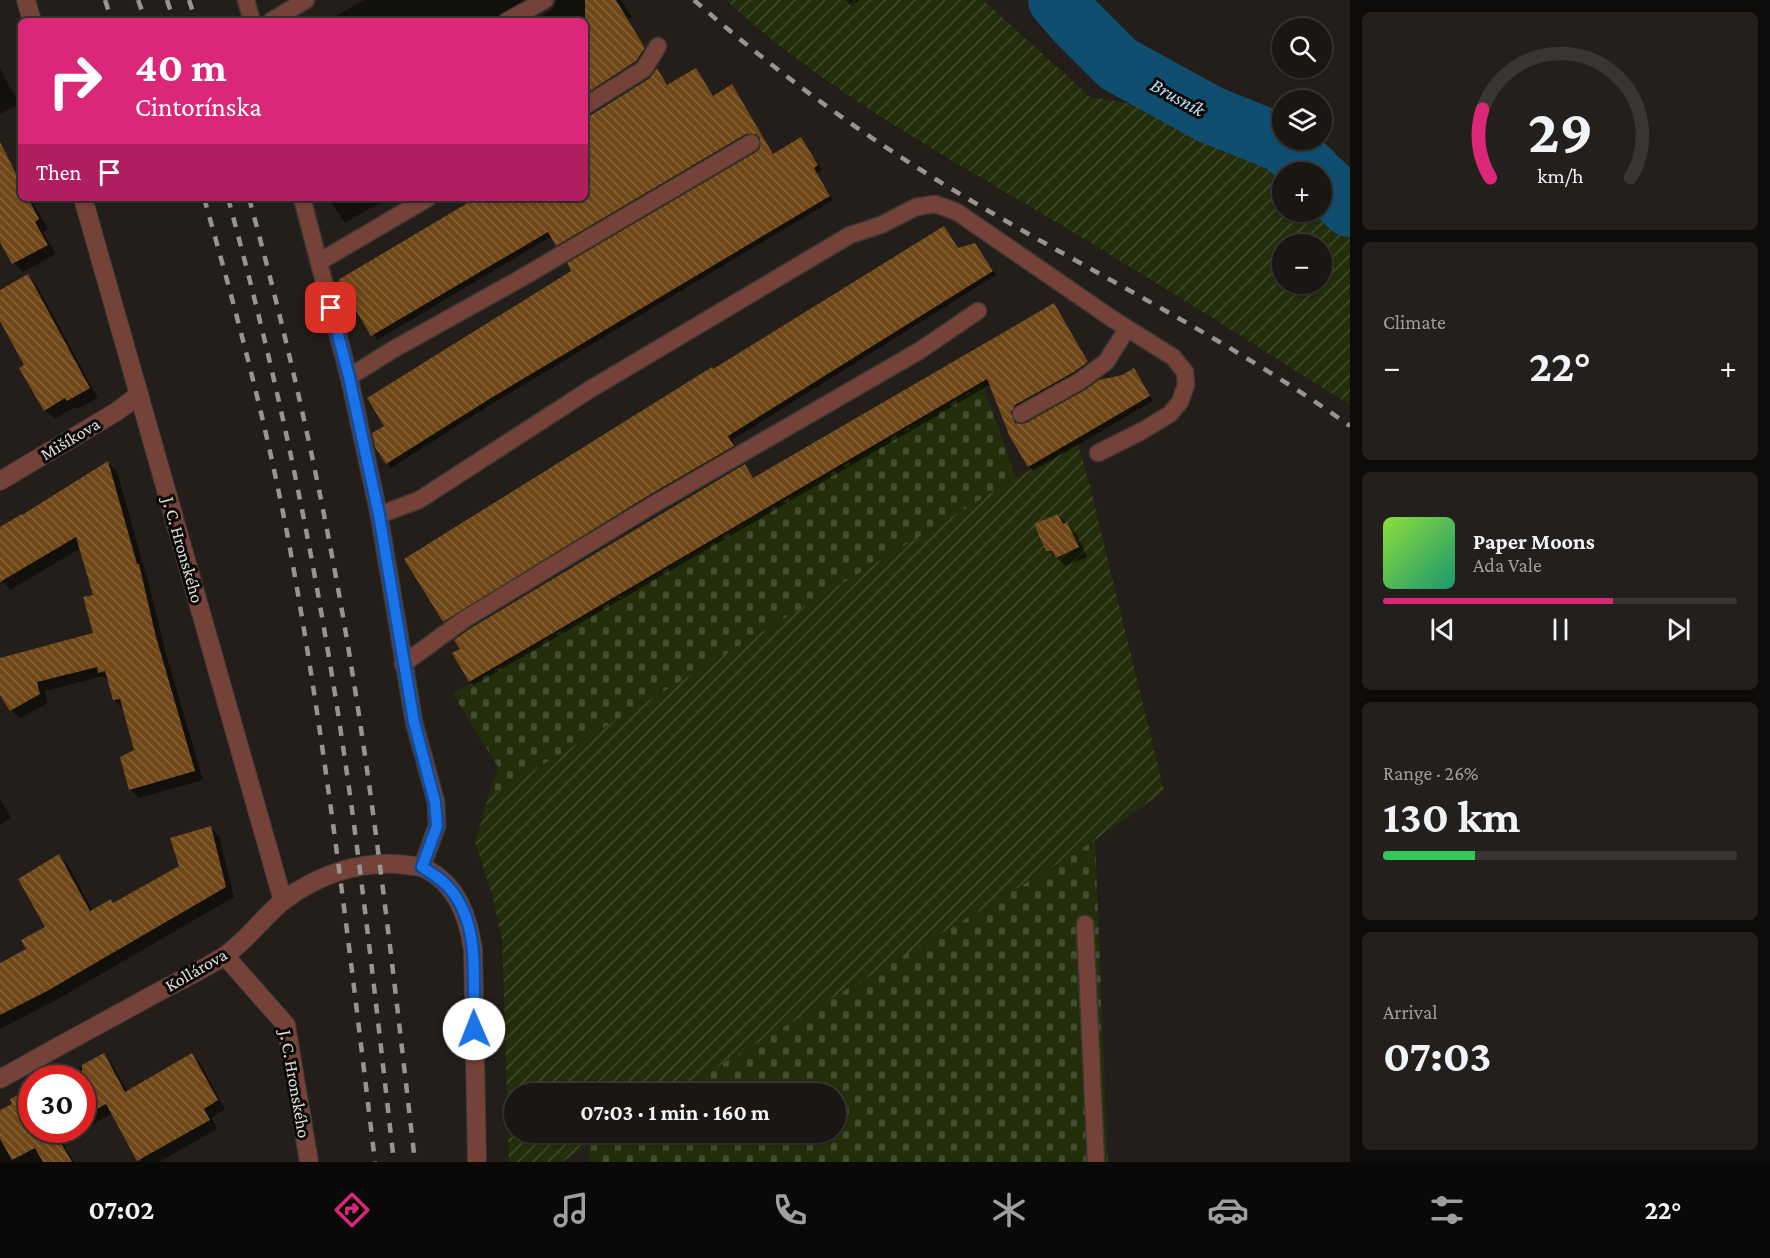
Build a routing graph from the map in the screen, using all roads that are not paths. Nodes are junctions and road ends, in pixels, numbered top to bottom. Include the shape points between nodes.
1 (27, 0) edge
2 (246, 0) edge
3 (306, 0) edge
4 (545, 0) edge
5 (31, 18) edge
6 (251, 18) edge
7 (276, 18) edge
8 (512, 18) edge
9 (658, 45) dead end
10 (588, 104) edge
11 (751, 142) dead end
12 (84, 201) edge
13 (303, 201) edge
14 (423, 201) edge
15 (319, 262) junction
16 (978, 312) dead end
17 (1127, 328) junction
18 (349, 377) junction
19 (139, 395) junction
20 (1021, 414) dead end
21 (1098, 453) dead end
22 (0, 481) edge
23 (379, 515) junction
24 (403, 664) junction
25 (422, 867) junction
26 (283, 902) junction
27 (1085, 924) dead end
28 (225, 956) junction
29 (0, 1079) edge
30 (309, 1162) edge
31 (477, 1162) edge
32 (1096, 1162) edge

1 - 5 street
2 - 6 lane
3 - 7 lane
4 - 8 lane
9 - 10 lane via 644,69
11 - 18 lane
12 - 19 street, J. C. Hronského
13 - 15 lane
14 - 15 lane
15 - 18 lane
16 - 24 lane via 919,351 465,619
17 - 20 lane via 1106,362
17 - 21 lane via 1173,357 1185,372 1186,385 1170,414
17 - 23 lane via 957,212 935,204 916,207 850,235 589,390 419,500
18 - 23 lane
19 - 22 street, Mišíkova
19 - 26 street, J. C. Hronského
23 - 24 lane
24 - 25 lane via 435,802 437,826
25 - 26 street, Kollárova via 369,865 340,871 314,881
25 - 31 street via 451,890 469,924
26 - 28 street, Kollárova
27 - 32 lane
28 - 29 street, Kollárova
28 - 30 street, J. C. Hronského via 286,1025

